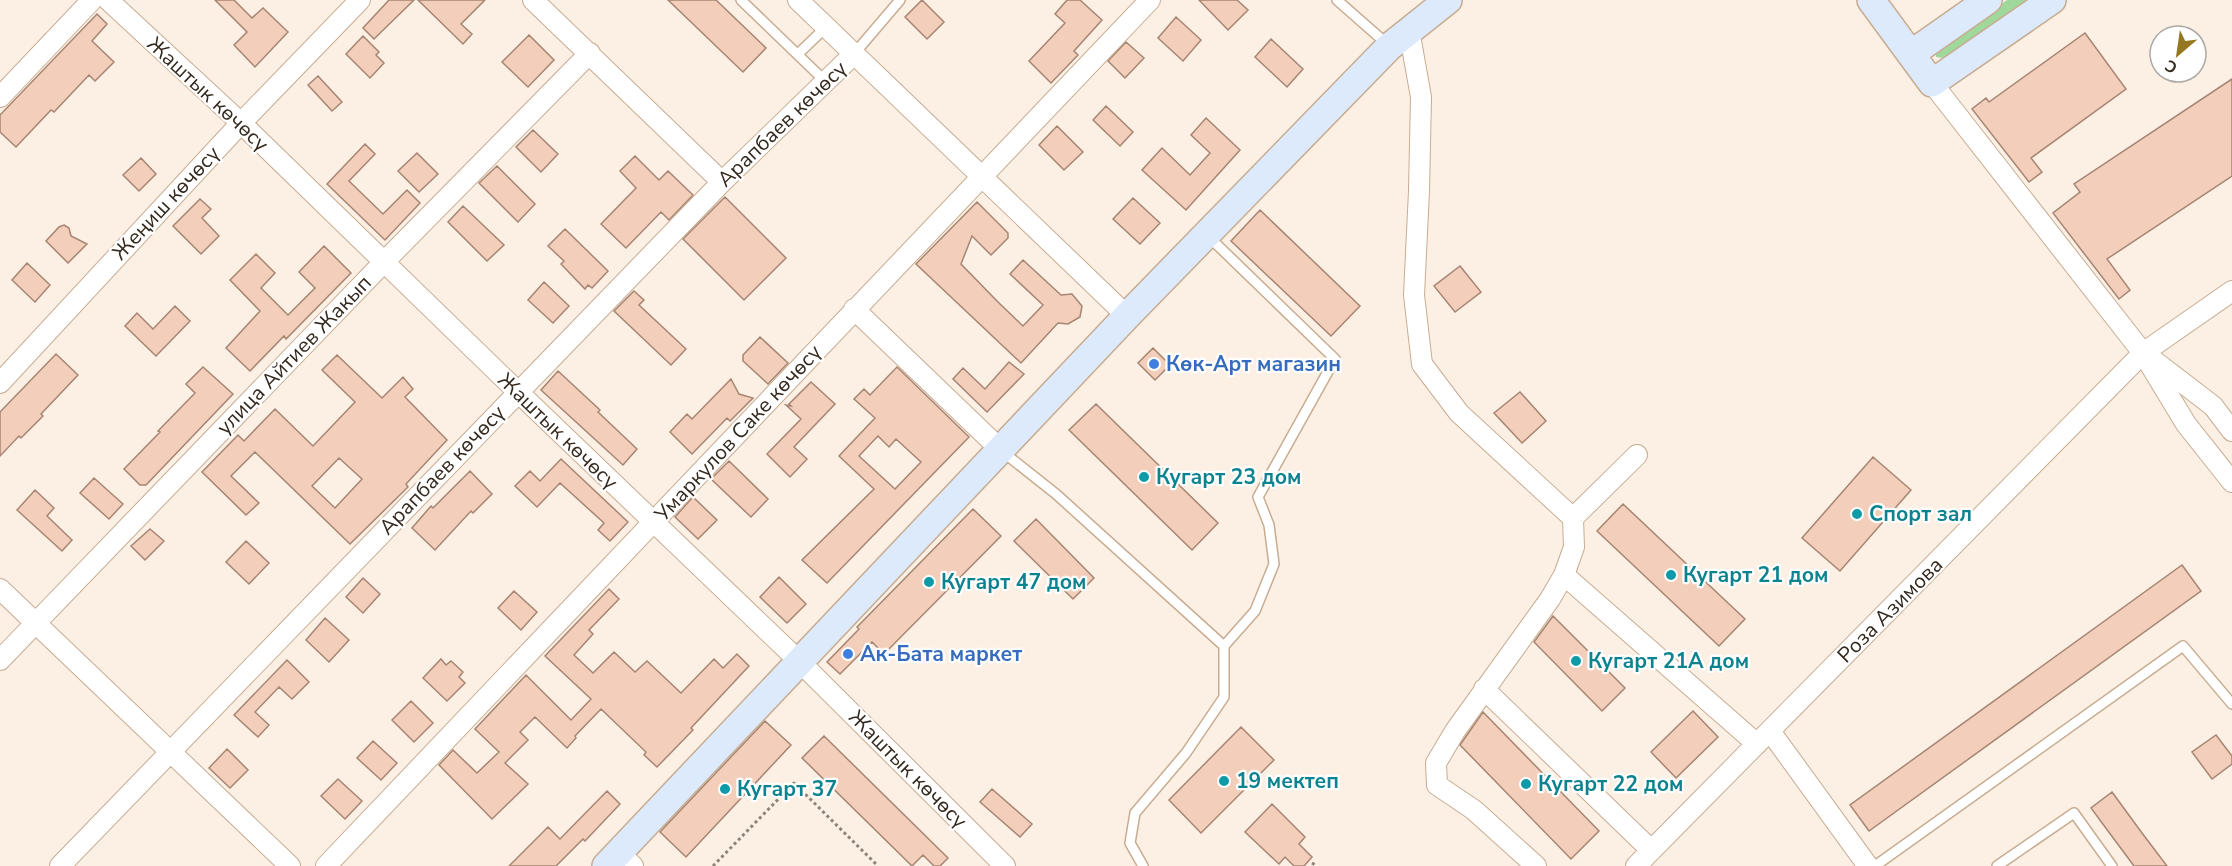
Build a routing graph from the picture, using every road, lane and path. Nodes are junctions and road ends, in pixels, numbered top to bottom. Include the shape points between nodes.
1 (92, 0) edge
2 (108, 0) edge
3 (360, 0) edge
4 (533, 0) edge
5 (741, 0) edge
6 (798, 0) edge
7 (900, 0) edge
8 (1150, 0) edge
9 (1337, 0) edge
10 (1446, 0) edge
11 (1871, 0) edge
12 (1988, 0) edge
13 (2052, 0) edge
14 (826, 27) junction
15 (1399, 38) junction
16 (590, 53) junction
17 (798, 54) junction
18 (854, 54) junction
19 (1911, 54) junction
20 (826, 82) junction
21 (1932, 83) junction
22 (0, 97) edge
23 (241, 123) junction
24 (981, 176) junction
25 (722, 182) junction
26 (1207, 234) junction
27 (384, 262) junction
28 (2232, 291) edge
29 (854, 309) junction
30 (1127, 316) junction
31 (2143, 352) junction
32 (0, 383) edge
33 (518, 392) junction
34 (2232, 431) edge
35 (1001, 450) junction
36 (1637, 455) dead end
37 (2232, 482) edge
38 (1573, 518) junction
39 (654, 522) junction
40 (1564, 575) junction
41 (0, 589) edge
42 (36, 623) junction
43 (1224, 646) junction
44 (0, 660) edge
45 (800, 662) junction
46 (1484, 689) junction
47 (2232, 704) edge
48 (1763, 738) junction
49 (171, 752) junction
50 (1651, 850) junction
51 (619, 861) edge
52 (1312, 862) dead end
53 (996, 863) edge
54 (60, 866) edge
55 (290, 866) edge
56 (326, 866) edge
57 (713, 866) edge
58 (878, 866) edge
59 (1143, 866) edge
60 (1317, 866) edge
61 (1536, 866) edge
62 (1636, 866) edge
63 (1868, 866) edge
64 (1875, 866) edge
65 (1997, 866) edge
66 (2112, 866) edge

1 - 22 street
2 - 23 street, Жаштык көчөсү
3 - 23 street, Жеңиш көчөсү
4 - 16 street
5 - 17 lane
6 - 14 street
7 - 18 lane
8 - 24 street, Умаркулов Саке көчөсү
9 - 15 lane
10 - 15 main road
11 - 19 main road
12 - 19 main road
13 - 21 main road
14 - 17 lane
14 - 18 street
15 - 26 main road
15 - 38 street via 1421,97 1414,295 1422,364 1459,413
16 - 25 street
16 - 27 street, улица Айтиев Жакып
17 - 20 lane
18 - 20 street, Арапбаев көчөсү
18 - 24 street
19 - 21 main road
20 - 25 street, Арапбаев көчөсү
21 - 31 street
23 - 27 street, Жаштык көчөсү
23 - 32 street, Жеңиш көчөсү
24 - 29 street, Умаркулов Саке көчөсү
24 - 30 street
25 - 33 street, Арапбаев көчөсү
26 - 30 main road
26 - 43 lane via 1335,359 1258,496 1269,525 1275,564 1255,611
27 - 33 street, Жаштык көчөсү
27 - 42 street, улица Айтиев Жакып
28 - 31 street, Роза Азимова
29 - 35 street
29 - 39 street, Умаркулов Саке көчөсү
30 - 35 main road
31 - 34 street via 2213,406
31 - 37 street via 2186,424
31 - 48 street, Роза Азимова
33 - 39 street, Жаштык көчөсү
33 - 49 street, Арапбаев көчөсү
35 - 43 lane via 1056,494
35 - 45 main road
36 - 38 street
38 - 40 street via 1574,547
39 - 45 street, Жаштык көчөсү
39 - 56 street, Умаркулов Саке көчөсү
40 - 46 street
40 - 48 street
41 - 42 street
42 - 44 street, улица Айтиев Жакып
42 - 49 street
43 - 59 lane via 1224,697 1186,753 1136,813 1130,843
45 - 51 main road
45 - 53 street, Жаштык көчөсү
46 - 50 street
46 - 61 street via 1436,762 1437,785 1474,810
47 - 64 lane via 2183,646
48 - 50 street, Роза Азимова
48 - 63 street
49 - 54 street, Арапбаев көчөсү
49 - 55 street
50 - 62 street, Роза Азимова
52 - 60 path
57 - 58 path via 794,783
65 - 66 lane via 2073,813

